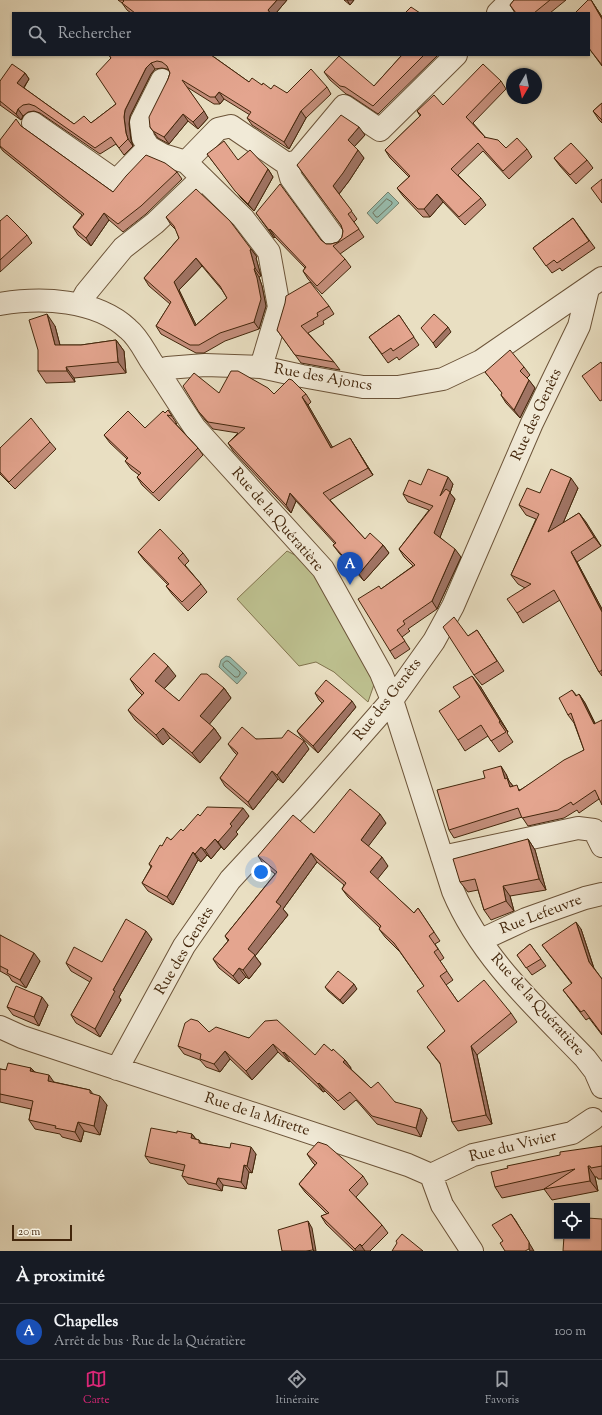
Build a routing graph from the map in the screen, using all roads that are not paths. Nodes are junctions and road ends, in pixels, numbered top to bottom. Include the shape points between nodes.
1 (511, 0) edge
2 (499, 12) edge
3 (455, 56) edge
4 (162, 80) dead end
5 (33, 123) dead end
6 (149, 147) junction
7 (186, 162) junction
8 (287, 164) junction
9 (202, 178) junction
10 (336, 240) dead end
11 (595, 284) edge
12 (0, 304) edge
13 (80, 304) junction
14 (261, 367) junction
15 (159, 373) junction
16 (392, 700) junction
17 (602, 846) edge
18 (442, 857) junction
19 (602, 894) edge
20 (481, 940) junction
21 (0, 1027) edge
22 (117, 1069) junction
23 (602, 1087) edge
24 (602, 1090) edge
25 (597, 1123) edge
26 (431, 1174) junction
27 (472, 1251) edge

1 - 2 street
3 - 8 street via 380,130 344,106 298,161
4 - 6 street via 141,122 143,138
5 - 6 street via 116,181
6 - 7 street via 163,155
7 - 8 street via 218,129 231,126
7 - 9 street
8 - 10 street via 291,178
9 - 13 street via 155,223 123,248
9 - 14 street via 243,218 269,252 279,307
11 - 14 street, Rue des Ajoncs via 481,362 443,379 398,387 363,387
11 - 16 street, Rue des Genêts via 579,326 532,423 453,606 434,641
12 - 13 street, Rue de la Quératière via 20,300 42,300
13 - 15 street, Rue de la Quératière via 117,320 129,329
14 - 15 street, Rue des Ajoncs via 205,365 167,368
15 - 16 street, Rue de la Quératière via 195,428 322,569 380,670
16 - 18 street, Rue de la Quératière
16 - 22 street, Rue des Genêts via 230,880 184,946
17 - 18 street via 594,830 578,828
18 - 20 street, Rue de la Quératière via 460,906
19 - 20 street, Rue Lefeuvre via 526,919
20 - 23 street, Rue de la Quératière via 507,976 585,1058 595,1071
21 - 22 street, Rue de la Mirette
22 - 26 street, Rue de la Mirette
24 - 25 street via 597,1093 590,1105 590,1112
25 - 26 street, Rue du Vivier via 572,1132 473,1155
26 - 27 street via 442,1205

